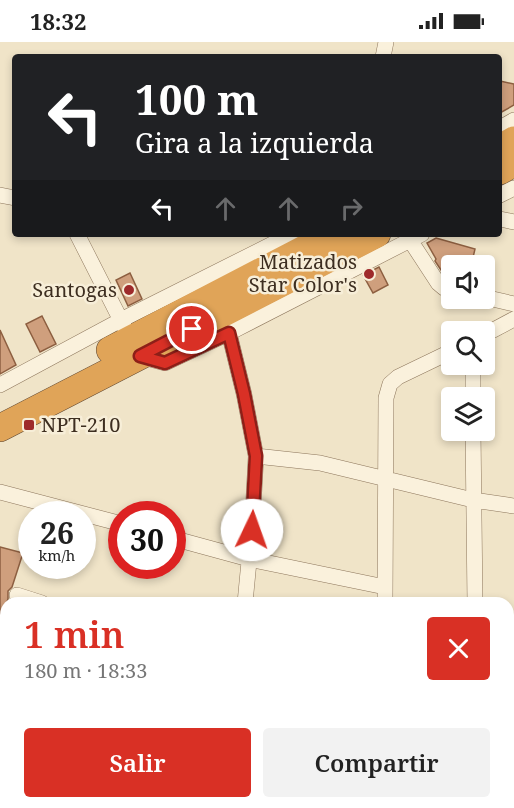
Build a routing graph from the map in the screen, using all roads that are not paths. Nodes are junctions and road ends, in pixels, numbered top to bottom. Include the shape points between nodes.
1 (79, 237) edge
2 (287, 237) edge
3 (371, 237) edge
4 (416, 237) edge
5 (334, 256) edge
6 (441, 286) edge
7 (495, 300) edge
8 (514, 304) edge
9 (514, 319) edge
10 (495, 329) edge
11 (229, 333) junction
12 (130, 338) junction
13 (441, 356) edge
14 (0, 385) edge
15 (0, 407) edge
16 (0, 428) edge
17 (473, 441) edge
18 (256, 456) junction
19 (385, 479) junction
20 (0, 492) edge
21 (473, 500) junction
22 (514, 506) edge
23 (108, 520) edge
24 (186, 542) edge
25 (249, 559) junction
26 (17, 595) dead end
27 (385, 595) edge
28 (23, 597) edge
29 (246, 597) edge
30 (475, 597) edge

1 - 12 street
2 - 12 street
3 - 5 highway
4 - 5 street
4 - 6 street
5 - 11 street
5 - 12 highway
7 - 8 street
9 - 10 street
11 - 12 street via 165,363
11 - 18 street
12 - 14 street
12 - 15 highway
12 - 16 highway
13 - 19 street via 390,384 386,398
17 - 21 street
18 - 19 street via 320,463
18 - 25 street
19 - 21 street
19 - 27 street
20 - 23 street
21 - 22 street
21 - 30 street
24 - 25 street
25 - 27 street
25 - 29 street
26 - 28 street

